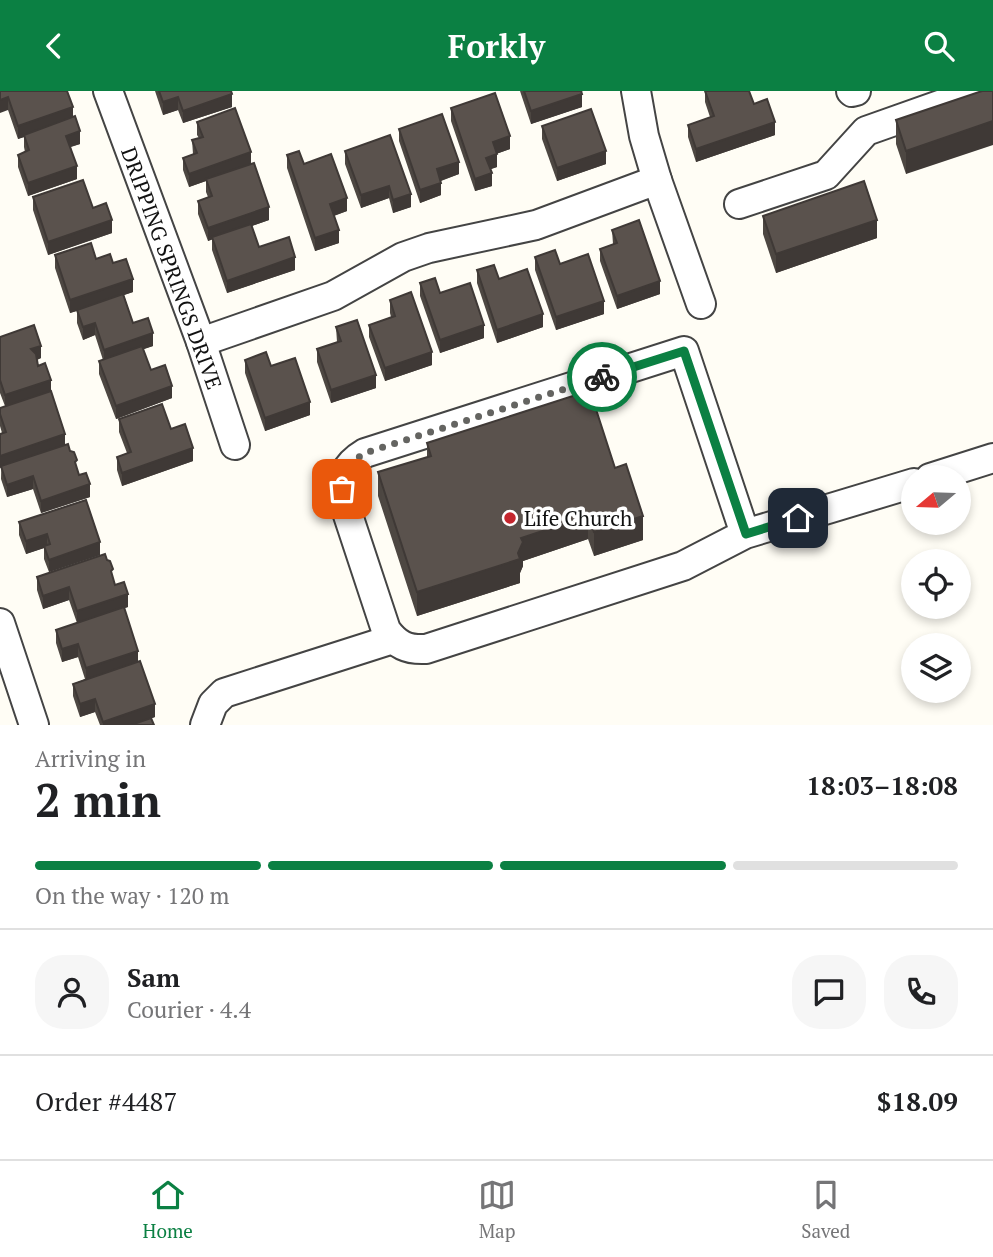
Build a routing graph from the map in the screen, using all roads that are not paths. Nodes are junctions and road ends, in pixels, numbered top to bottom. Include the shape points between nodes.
1 (108, 91) edge
2 (636, 91) edge
3 (979, 91) edge
4 (657, 180) junction
5 (739, 205) dead end
6 (701, 305) dead end
7 (201, 342) junction
8 (235, 445) dead end
9 (993, 458) edge
10 (971, 465) edge
11 (901, 487) edge
12 (746, 534) junction
13 (0, 623) edge
14 (393, 639) junction
15 (34, 725) edge
16 (205, 725) edge

1 - 7 street, DRIPPING SPRINGS DRIVE
2 - 4 street
3 - 5 street via 866,131 826,175
4 - 6 street
4 - 7 street via 536,225 403,257 333,296
7 - 8 street, DRIPPING SPRINGS DRIVE
9 - 10 street
11 - 12 street
12 - 14 street via 683,566 426,649 402,646
12 - 14 street via 684,351 355,459 343,478 344,500 386,630
13 - 15 street
14 - 16 street via 224,693 213,704

